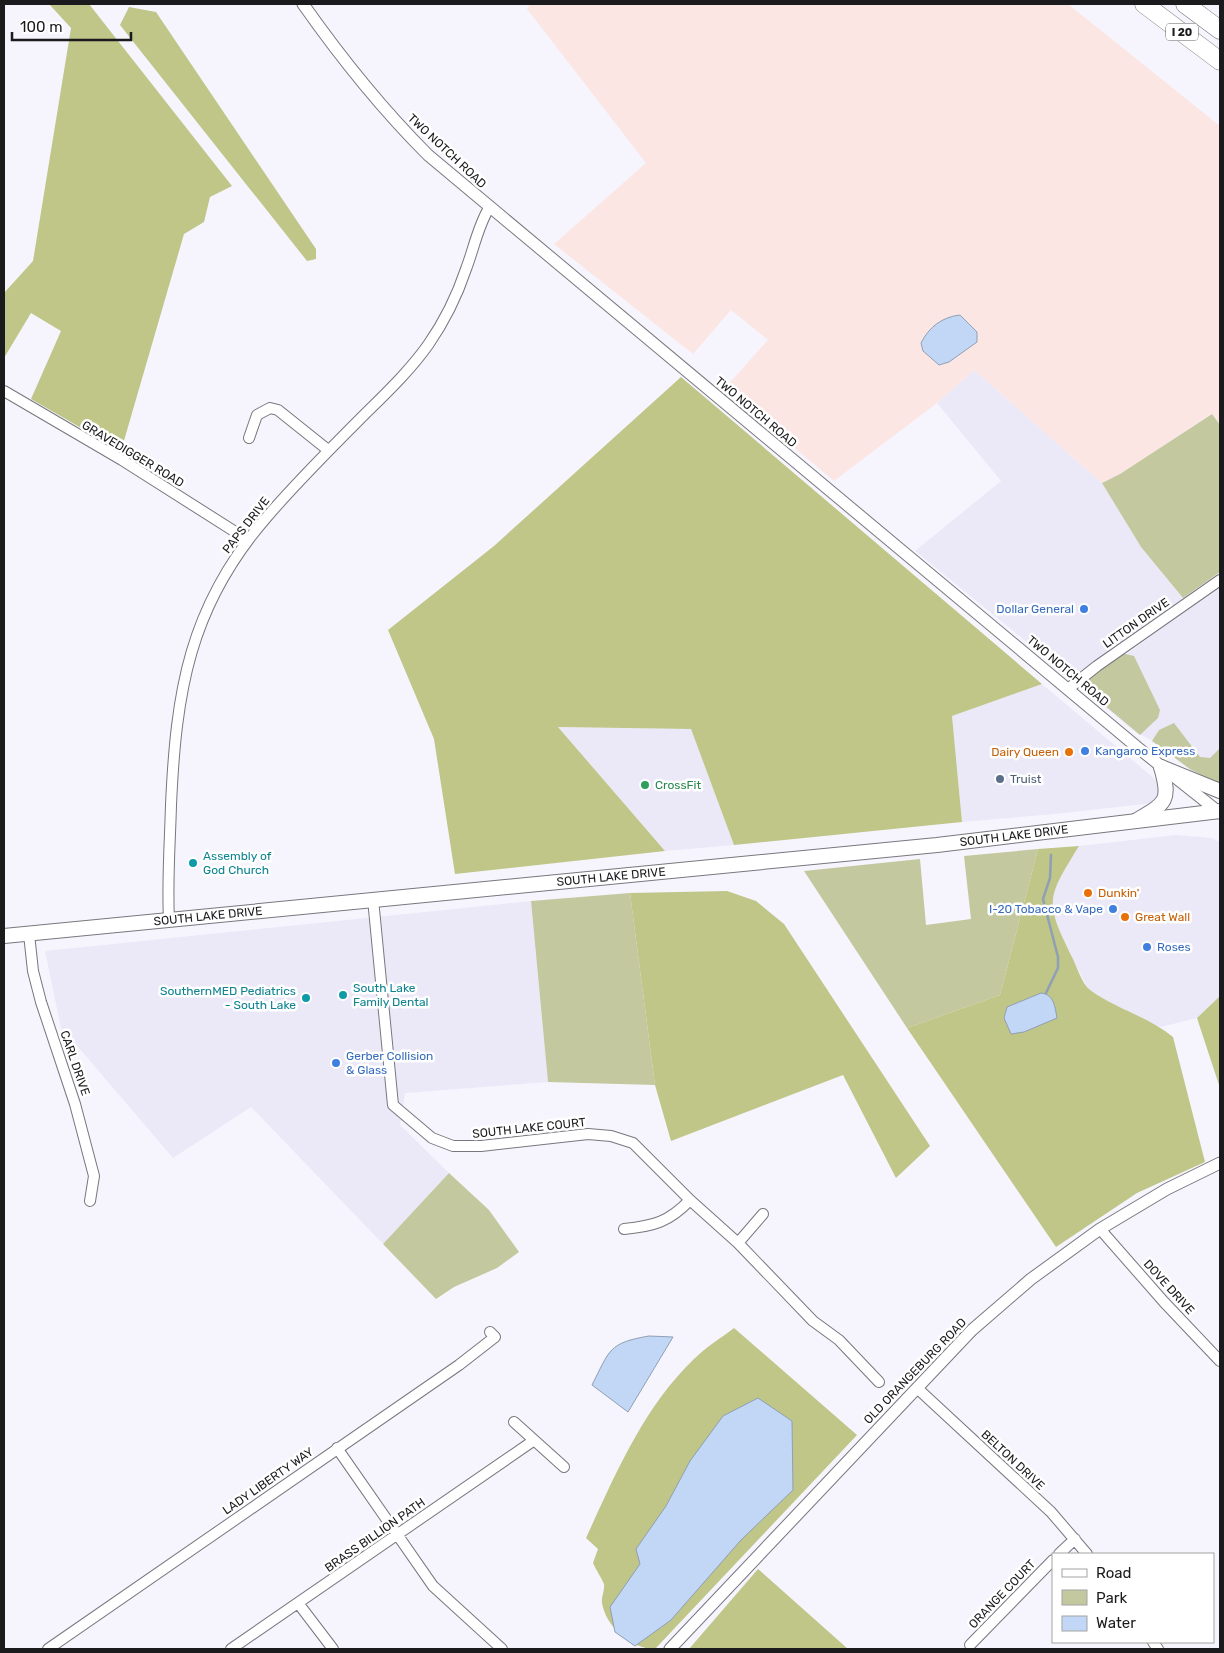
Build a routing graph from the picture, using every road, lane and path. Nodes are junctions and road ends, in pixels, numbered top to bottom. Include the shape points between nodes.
1 (303, 4) edge
2 (1144, 4) edge
3 (1185, 4) edge
4 (1220, 30) edge
5 (1220, 61) edge
6 (489, 208) junction
7 (4, 392) edge
8 (249, 438) dead end
9 (328, 450) junction
10 (248, 540) junction
11 (1220, 580) edge
12 (1068, 688) junction
13 (1161, 767) junction
14 (1220, 791) edge
15 (1220, 812) edge
16 (1133, 822) junction
17 (373, 899) junction
18 (169, 920) junction
19 (29, 934) junction
20 (4, 936) edge
21 (1220, 1163) edge
22 (690, 1200) junction
23 (90, 1201) dead end
24 (762, 1214) dead end
25 (624, 1229) dead end
26 (1100, 1229) junction
27 (738, 1243) junction
28 (490, 1332) dead end
29 (1220, 1361) edge
30 (879, 1382) dead end
31 (917, 1388) junction
32 (514, 1422) dead end
33 (533, 1442) junction
34 (337, 1448) junction
35 (564, 1467) dead end
36 (398, 1534) junction
37 (1075, 1539) junction
38 (1060, 1553) edge
39 (1085, 1553) edge
40 (1052, 1561) edge
41 (298, 1603) junction
42 (970, 1645) dead end
43 (48, 1649) edge
44 (231, 1649) edge
45 (333, 1649) edge
46 (502, 1649) edge
47 (670, 1649) edge

1 - 6 street, TWO NOTCH ROAD via 396,123
2 - 5 highway, I 20
3 - 4 highway, I 20
6 - 9 street, PAPS DRIVE via 460,287 428,344 400,379
6 - 12 street, TWO NOTCH ROAD
7 - 10 street, GRAVEDIGGER ROAD via 122,460
8 - 9 street via 256,415 270,408 278,410
9 - 10 street, PAPS DRIVE
10 - 18 street, PAPS DRIVE via 202,619 184,676 174,746
11 - 12 street, LITTON DRIVE
12 - 13 street, TWO NOTCH ROAD
13 - 14 main road
13 - 15 street, TWO NOTCH ROAD
13 - 16 main road via 1166,798
15 - 16 main road, SOUTH LAKE DRIVE
16 - 17 main road, SOUTH LAKE DRIVE via 938,845
17 - 18 main road, SOUTH LAKE DRIVE
17 - 22 street, SOUTH LAKE COURT via 393,1105 432,1138 453,1146 588,1134 633,1142
18 - 19 main road, SOUTH LAKE DRIVE
19 - 20 main road, SOUTH LAKE DRIVE
19 - 23 street, CARL DRIVE via 41,1002 78,1112 94,1176
21 - 26 street, OLD ORANGEBURG ROAD via 1166,1189
22 - 25 street via 654,1226
22 - 27 street, SOUTH LAKE COURT
24 - 27 street
26 - 29 street, DOVE DRIVE
26 - 31 street, OLD ORANGEBURG ROAD via 1031,1279 972,1330
27 - 30 street, SOUTH LAKE COURT via 812,1321 839,1340
28 - 34 street, LADY LIBERTY WAY via 495,1337 459,1365
31 - 37 street, BELTON DRIVE via 1051,1512
31 - 47 street, OLD ORANGEBURG ROAD
32 - 33 street
33 - 35 street
33 - 36 street, BRASS BILLION PATH
34 - 36 street
34 - 43 street, LADY LIBERTY WAY
36 - 41 street, BRASS BILLION PATH
36 - 46 street via 434,1586
37 - 38 street
37 - 39 street, BELTON DRIVE
40 - 42 street, ORANGE COURT
41 - 44 street, BRASS BILLION PATH
41 - 45 street

